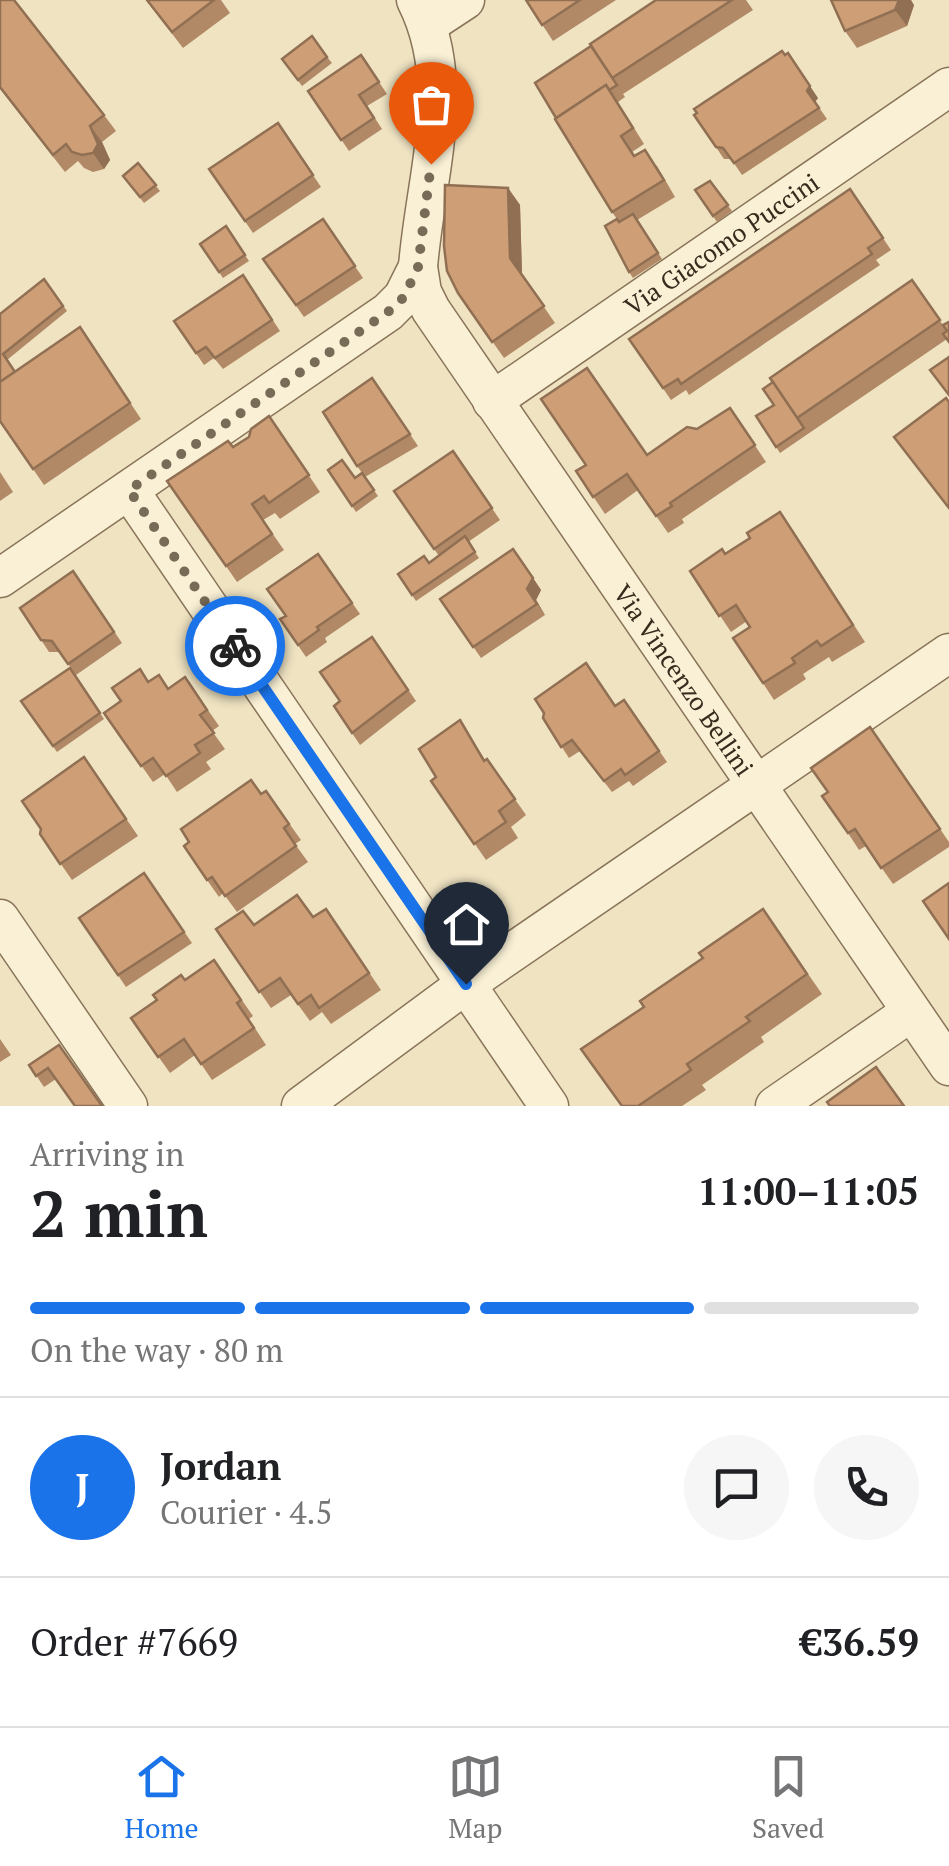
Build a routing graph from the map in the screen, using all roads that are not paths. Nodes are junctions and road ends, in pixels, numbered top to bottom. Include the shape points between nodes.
1 (465, 0) edge
2 (422, 12) edge
3 (949, 87) edge
4 (420, 279) junction
5 (492, 401) junction
6 (129, 490) junction
7 (0, 578) edge
8 (949, 653) edge
9 (756, 785) junction
10 (0, 919) edge
11 (466, 984) junction
12 (912, 1012) junction
13 (949, 1066) edge
14 (128, 1106) edge
15 (302, 1106) edge
16 (549, 1106) edge
17 (775, 1106) edge

1 - 2 street
2 - 4 street via 439,87
3 - 5 street, Via Giacomo Puccini
4 - 5 street, Via Vincenzo Bellini
4 - 6 street via 388,312
5 - 9 street, Via Vincenzo Bellini
6 - 7 street
6 - 11 street
8 - 9 street
9 - 11 street
9 - 12 street, Via Vincenzo Bellini
10 - 14 street
11 - 15 street
11 - 16 street
12 - 13 street, Via Vincenzo Bellini
12 - 17 street

